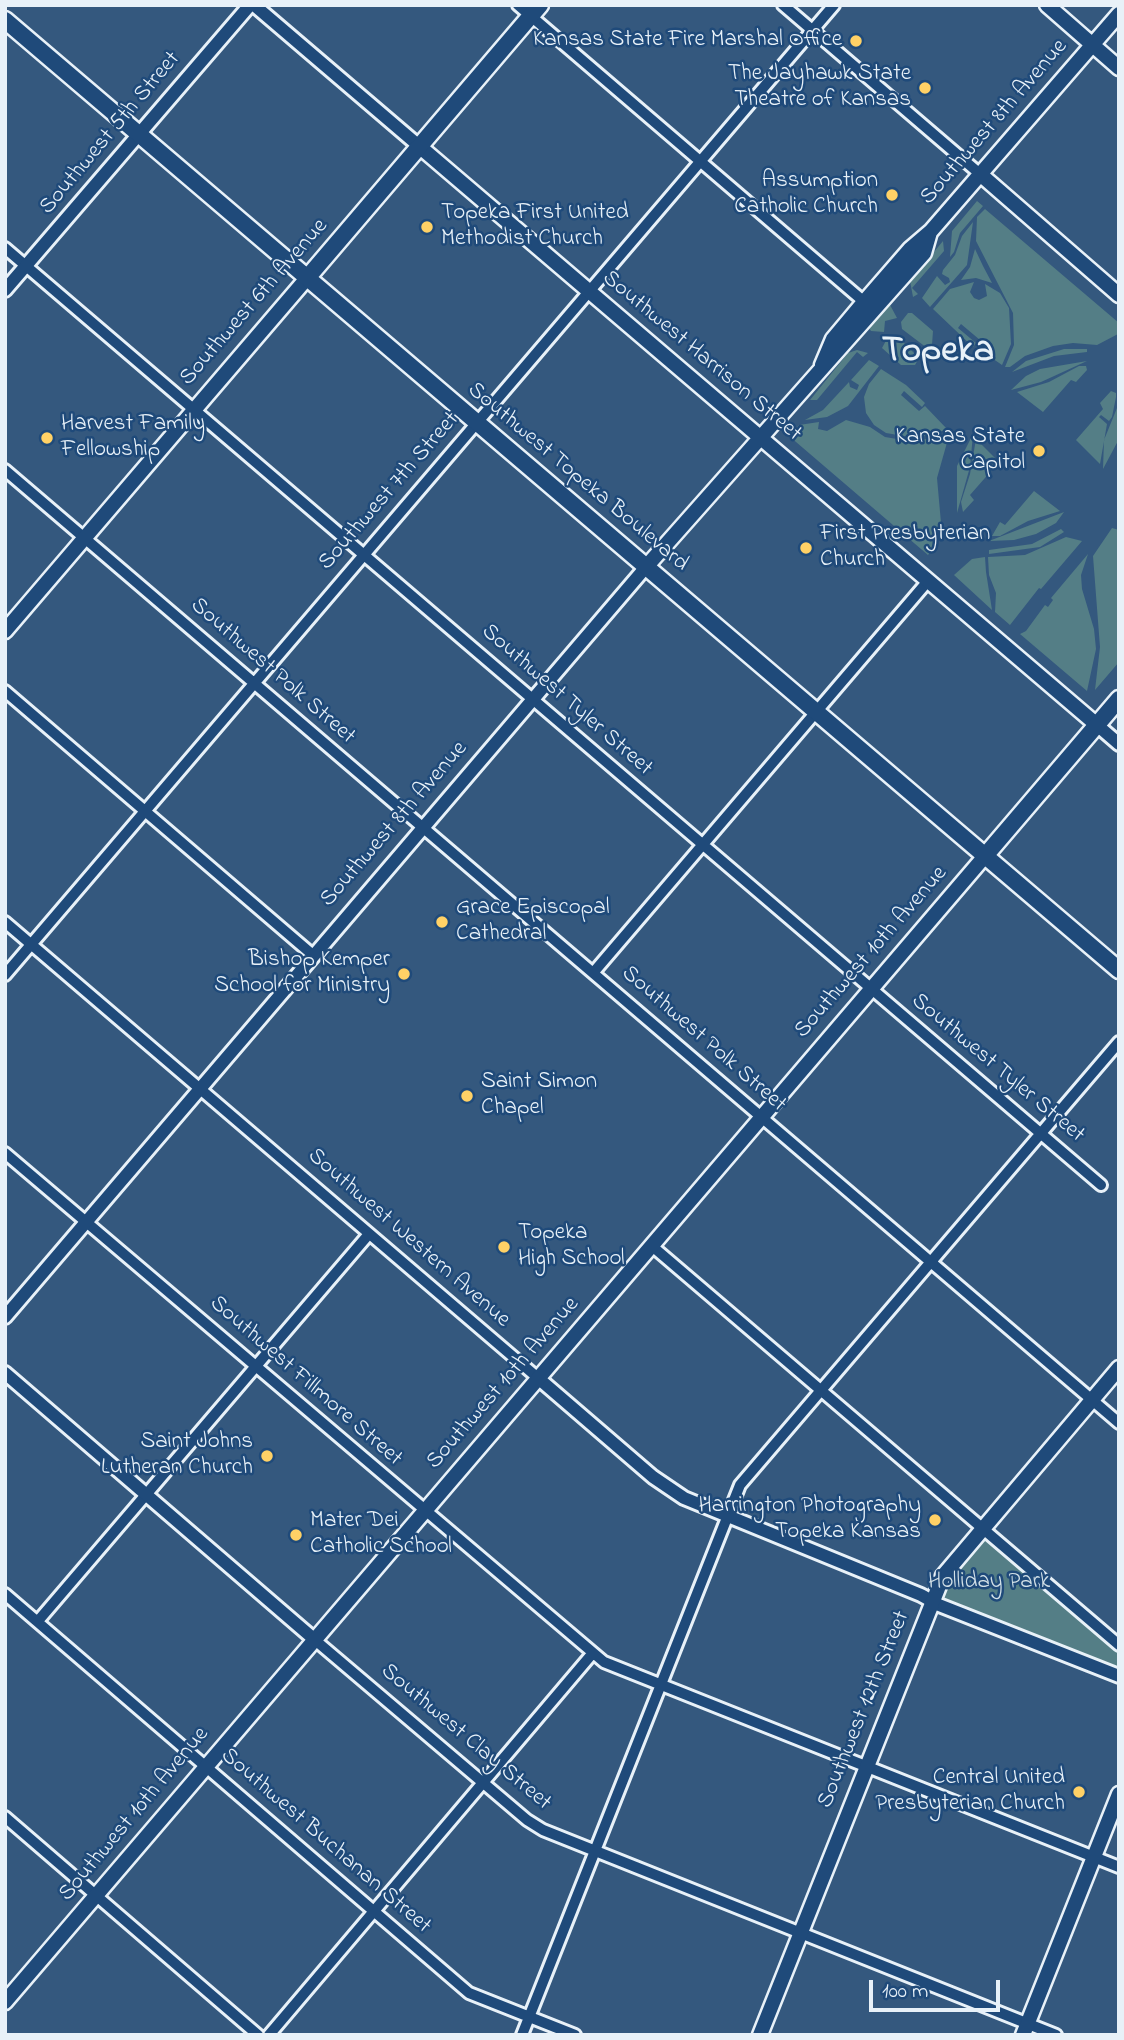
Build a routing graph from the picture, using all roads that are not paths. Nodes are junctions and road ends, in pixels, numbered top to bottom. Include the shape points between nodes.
1 (252, 5) edge
2 (518, 5) edge
3 (783, 5) edge
4 (834, 5) edge
5 (1047, 5) edge
6 (536, 11) edge
7 (1119, 14) edge
8 (5, 20) edge
9 (813, 31) junction
10 (1093, 45) junction
11 (1119, 68) edge
12 (139, 134) junction
13 (419, 146) junction
14 (701, 161) junction
15 (980, 174) junction
16 (5, 248) edge
17 (26, 266) junction
18 (307, 277) junction
19 (5, 290) edge
20 (589, 291) junction
21 (1119, 295) edge
22 (870, 306) junction
23 (194, 410) junction
24 (477, 422) junction
25 (760, 437) junction
26 (5, 470) edge
27 (85, 538) junction
28 (364, 555) junction
29 (646, 566) junction
30 (928, 581) junction
31 (5, 631) edge
32 (255, 683) junction
33 (5, 691) edge
34 (533, 699) junction
35 (1119, 699) edge
36 (816, 711) junction
37 (1097, 725) junction
38 (1119, 744) edge
39 (145, 810) junction
40 (423, 828) junction
41 (703, 845) junction
42 (985, 856) junction
43 (5, 922) edge
44 (31, 944) junction
45 (314, 956) junction
46 (1119, 970) edge
47 (593, 973) junction
48 (5, 975) edge
49 (871, 989) junction
50 (1119, 1042) edge
51 (200, 1089) junction
52 (761, 1118) junction
53 (1040, 1133) junction
54 (5, 1153) edge
55 (1101, 1185) dead end
56 (86, 1222) junction
57 (369, 1234) junction
58 (652, 1246) junction
59 (930, 1262) junction
60 (5, 1317) edge
61 (256, 1366) junction
62 (1119, 1368) edge
63 (5, 1373) edge
64 (538, 1378) junction
65 (820, 1391) junction
66 (1092, 1400) junction
67 (1119, 1423) edge
68 (146, 1495) junction
69 (424, 1511) junction
70 (728, 1516) junction
71 (982, 1530) junction
72 (5, 1594) edge
73 (933, 1600) junction
74 (38, 1621) junction
75 (315, 1640) junction
76 (1119, 1645) edge
77 (592, 1654) junction
78 (1119, 1676) edge
79 (661, 1685) junction
80 (206, 1767) junction
81 (867, 1767) junction
82 (483, 1783) junction
83 (1119, 1794) edge
84 (5, 1817) edge
85 (594, 1851) junction
86 (1094, 1857) junction
87 (1119, 1867) edge
88 (96, 1896) junction
89 (374, 1911) junction
90 (801, 1933) junction
91 (5, 2002) edge
92 (529, 2016) junction
93 (1025, 2029) edge
94 (258, 2035) edge
95 (269, 2035) edge
96 (522, 2035) edge
97 (575, 2035) edge
98 (760, 2035) edge
99 (1056, 2035) edge

1 - 12 street, Southwest 5th Street
1 - 13 street, Southwest Harrison Street
2 - 6 street
3 - 9 street
4 - 9 street, Southwest 7th Street
5 - 10 main road
6 - 13 main road, Southwest 6th Avenue
6 - 14 street
7 - 10 main road, Southwest 8th Avenue
8 - 12 main road, Southwest Topeka Boulevard
9 - 14 street, Southwest 7th Street
9 - 15 street
10 - 11 main road
10 - 15 main road, Southwest 8th Avenue
12 - 17 street, Southwest 5th Street
12 - 18 main road, Southwest Topeka Boulevard
13 - 18 main road, Southwest 6th Avenue
13 - 20 main road, Southwest Harrison Street
14 - 20 street, Southwest 7th Street
14 - 22 street
15 - 21 main road
15 - 22 main road, Southwest 8th Avenue via 931,231 925,253
16 - 17 street, Southwest Tyler Street
17 - 19 street, Southwest 5th Street
17 - 23 street, Southwest Tyler Street
18 - 23 main road, Southwest 6th Avenue
18 - 24 main road, Southwest Topeka Boulevard
20 - 24 street, Southwest 7th Street
20 - 25 main road, Southwest Harrison Street
22 - 25 main road, Southwest 8th Avenue via 833,339 822,365
23 - 27 main road, Southwest 6th Avenue
23 - 28 street, Southwest Tyler Street
24 - 28 street, Southwest 7th Street
24 - 29 main road, Southwest Topeka Boulevard
25 - 29 main road, Southwest 8th Avenue
25 - 30 main road, Southwest Harrison Street
26 - 27 street, Southwest Polk Street
27 - 31 main road, Southwest 6th Avenue
27 - 32 street, Southwest Polk Street
28 - 32 street, Southwest 7th Street
28 - 34 street, Southwest Tyler Street
29 - 34 street, Southwest 8th Avenue
29 - 36 main road, Southwest Topeka Boulevard
30 - 36 street
30 - 37 main road, Southwest Harrison Street
32 - 39 street, Southwest 7th Street
32 - 40 street, Southwest Polk Street
33 - 39 street
34 - 40 street, Southwest 8th Avenue
34 - 41 street, Southwest Tyler Street
35 - 37 main road, Southwest 10th Avenue
36 - 41 street
36 - 42 main road, Southwest Topeka Boulevard
37 - 38 street, Southwest Harrison Street
37 - 42 main road, Southwest 10th Avenue
39 - 44 street, Southwest 7th Street
39 - 45 street
40 - 45 street, Southwest 8th Avenue
40 - 47 street, Southwest Polk Street
41 - 47 street
41 - 49 street, Southwest Tyler Street
42 - 46 main road, Southwest Topeka Boulevard
42 - 49 main road, Southwest 10th Avenue
43 - 44 street, Southwest Western Avenue
44 - 48 street, Southwest 7th Street
44 - 51 street, Southwest Western Avenue
45 - 51 street, Southwest 8th Avenue
47 - 52 street, Southwest Polk Street
49 - 52 main road, Southwest 10th Avenue
49 - 53 street, Southwest Tyler Street
50 - 53 street
51 - 56 street, Southwest 8th Avenue
51 - 57 street, Southwest Western Avenue
52 - 58 main road, Southwest 10th Avenue
52 - 59 street, Southwest Polk Street
53 - 55 street, Southwest Tyler Street
53 - 59 street
54 - 56 street, Southwest Fillmore Street
56 - 60 street, Southwest 8th Avenue
56 - 61 street, Southwest Fillmore Street
57 - 61 street
57 - 64 street, Southwest Western Avenue
58 - 64 main road, Southwest 10th Avenue
58 - 65 street
59 - 65 street
59 - 66 street, Southwest Polk Street
61 - 68 street
61 - 69 street, Southwest Fillmore Street
62 - 66 main road, Southwest 12th Street
63 - 68 street, Southwest Clay Street
64 - 69 main road, Southwest 10th Avenue
64 - 70 street, Southwest Western Avenue via 673,1492
65 - 70 street via 745,1478
65 - 71 street
66 - 67 street, Southwest Polk Street
66 - 71 main road, Southwest 12th Street
68 - 74 street
68 - 75 street, Southwest Clay Street
69 - 75 main road, Southwest 10th Avenue
69 - 77 street, Southwest Fillmore Street
70 - 73 street, Southwest Western Avenue
70 - 79 street
71 - 73 main road, Southwest 12th Street via 943,1576
71 - 76 street
72 - 74 street, Southwest Buchanan Street
73 - 78 street, Southwest Western Avenue
73 - 81 main road, Southwest 12th Street
74 - 80 street, Southwest Buchanan Street
75 - 80 main road, Southwest 10th Avenue
75 - 82 street, Southwest Clay Street
77 - 79 street, Southwest Fillmore Street
77 - 82 street
79 - 81 street, Southwest Fillmore Street
79 - 85 street
80 - 88 main road, Southwest 10th Avenue
80 - 89 street, Southwest Buchanan Street
81 - 86 street, Southwest Fillmore Street
81 - 90 main road, Southwest 12th Street
82 - 85 street, Southwest Clay Street via 536,1826
82 - 89 street
83 - 86 main road
84 - 88 street
85 - 90 street, Southwest Clay Street
85 - 92 street
86 - 87 street, Southwest Fillmore Street
86 - 93 main road
88 - 91 main road, Southwest 10th Avenue
88 - 94 street
89 - 92 street, Southwest Buchanan Street via 469,1993
89 - 95 street
90 - 93 street, Southwest Clay Street
90 - 98 main road, Southwest 12th Street
92 - 96 street
92 - 97 street, Southwest Buchanan Street
93 - 99 street, Southwest Clay Street

